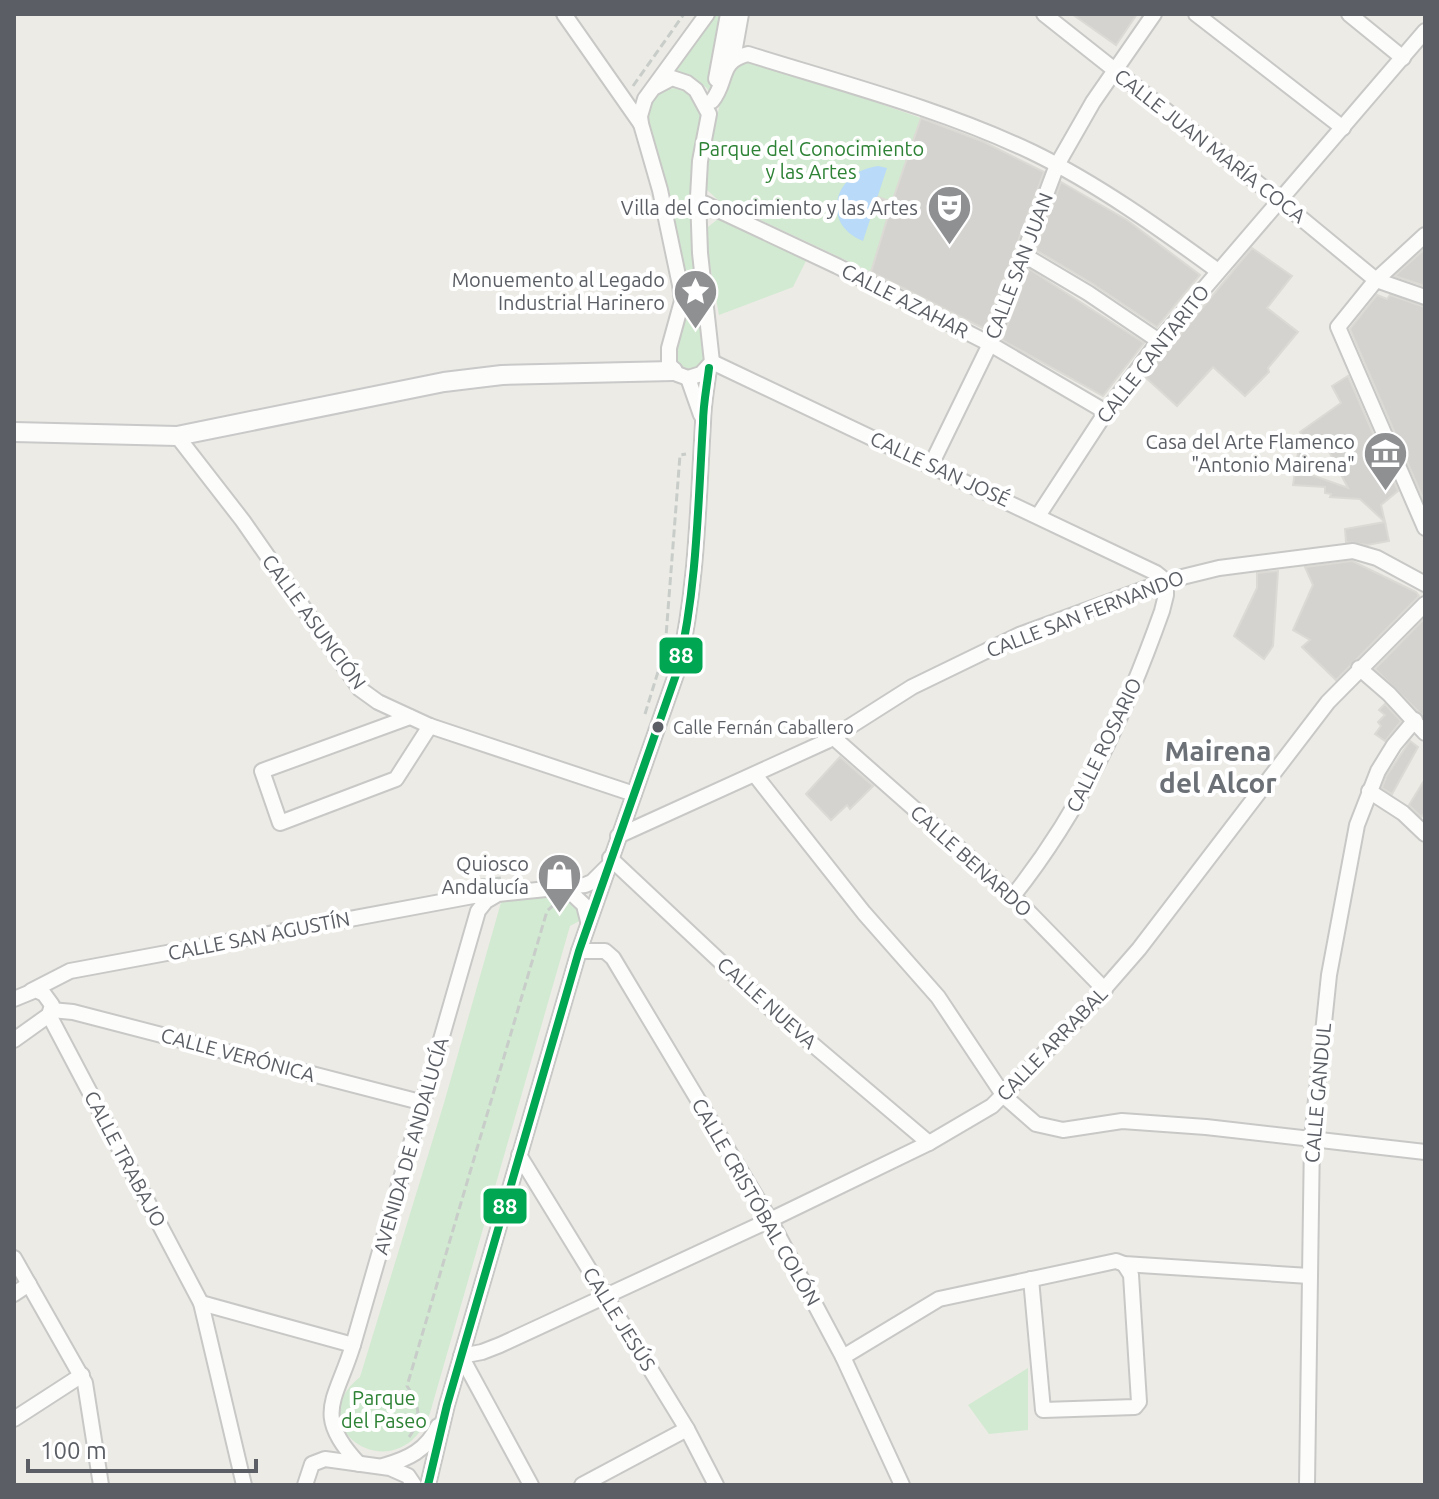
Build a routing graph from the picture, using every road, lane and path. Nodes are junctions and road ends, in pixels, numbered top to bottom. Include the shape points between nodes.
1 (564, 14) edge
2 (684, 14) edge
3 (707, 14) edge
4 (728, 14) edge
5 (741, 14) edge
6 (1044, 14) edge
7 (1154, 14) edge
8 (1196, 14) edge
9 (1349, 14) edge
10 (1425, 31) edge
11 (1403, 58) junction
12 (733, 59) junction
13 (1115, 71) junction
14 (653, 89) junction
15 (622, 90) junction
16 (710, 108) junction
17 (641, 124) junction
18 (1343, 128) junction
19 (1057, 165) junction
20 (1279, 200) junction
21 (699, 201) junction
22 (1425, 235) edge
23 (1024, 255) junction
24 (1218, 271) junction
25 (1376, 280) junction
26 (1425, 297) edge
27 (1159, 341) junction
28 (990, 344) junction
29 (710, 365) junction
30 (680, 374) junction
31 (1106, 412) junction
32 (703, 420) junction
33 (14, 432) edge
34 (177, 436) junction
35 (692, 454) dead end
36 (931, 465) junction
37 (1038, 516) junction
38 (1425, 528) edge
39 (1166, 581) junction
40 (1425, 584) edge
41 (1425, 604) edge
42 (1359, 668) junction
43 (410, 717) junction
44 (643, 720) dead end
45 (430, 726) junction
46 (1422, 729) edge
47 (833, 737) junction
48 (755, 775) junction
49 (1369, 791) junction
50 (634, 794) junction
51 (1425, 834) edge
52 (618, 836) junction
53 (609, 862) junction
54 (506, 877) dead end
55 (469, 882) dead end
56 (569, 890) junction
57 (492, 896) junction
58 (1013, 896) junction
59 (588, 921) junction
60 (579, 951) junction
61 (1105, 990) junction
62 (31, 991) junction
63 (14, 999) edge
64 (50, 1013) junction
65 (14, 1040) edge
66 (1004, 1096) junction
67 (424, 1103) junction
68 (1312, 1138) junction
69 (929, 1143) junction
70 (1425, 1152) edge
71 (519, 1155) junction
72 (770, 1220) junction
73 (14, 1258) edge
74 (1124, 1264) junction
75 (1309, 1276) junction
76 (1031, 1279) junction
77 (29, 1284) junction
78 (14, 1294) edge
79 (604, 1295) junction
80 (201, 1303) junction
81 (353, 1345) junction
82 (461, 1356) junction
83 (843, 1357) junction
84 (82, 1375) junction
85 (447, 1405) junction
86 (14, 1419) edge
87 (687, 1429) junction
88 (405, 1441) dead end
89 (359, 1464) junction
90 (379, 1467) junction
91 (101, 1485) edge
92 (244, 1485) edge
93 (305, 1485) edge
94 (414, 1485) edge
95 (428, 1485) edge
96 (531, 1485) edge
97 (582, 1485) edge
98 (716, 1485) edge
99 (902, 1485) edge
100 (1307, 1485) edge

1 - 15 street
2 - 15 path
3 - 14 street
4 - 16 street
5 - 12 street
6 - 13 street, CALLE JUAN MARÍA COCA
7 - 13 street, CALLE SAN JUAN
8 - 18 street
9 - 11 street
10 - 11 street, CALLE CANTARITO
11 - 18 street, CALLE CANTARITO
12 - 16 street
12 - 19 street via 748,54 914,105
13 - 19 street, CALLE SAN JUAN
13 - 20 street, CALLE JUAN MARÍA COCA
14 - 15 street
14 - 16 street via 672,78 687,83
14 - 17 street via 642,107
15 - 17 street
16 - 21 street
17 - 30 street via 680,285 680,313 669,348 669,364
18 - 20 street, CALLE CANTARITO
19 - 23 street, CALLE SAN JUAN
19 - 24 street
20 - 24 street, CALLE CANTARITO
20 - 25 street, CALLE JUAN MARÍA COCA
21 - 28 street, CALLE AZAHAR
21 - 29 street
22 - 25 street
23 - 27 street
23 - 28 street, CALLE SAN JUAN
24 - 27 street, CALLE CANTARITO
25 - 26 street
25 - 38 street via 1338,327
27 - 31 street, CALLE CANTARITO
28 - 31 street, CALLE AZAHAR
28 - 36 street, CALLE SAN JUAN
29 - 30 street via 701,374
29 - 32 street
29 - 36 street, CALLE SAN JOSÉ
30 - 32 street
30 - 34 main road via 459,380
31 - 37 street, CALLE CANTARITO
32 - 50 street via 684,643
33 - 34 main road
34 - 43 street, CALLE ASUNCIÓN via 360,689
35 - 44 path via 680,455 665,649
36 - 37 street, CALLE SAN JOSÉ
37 - 39 street, CALLE SAN JOSÉ
39 - 40 street, CALLE SAN FERNANDO via 1219,568 1353,551
39 - 47 street, CALLE SAN FERNANDO via 1019,635 912,687
39 - 58 street, CALLE ROSARIO via 1145,661 1113,734 1061,831
41 - 42 street, CALLE ARRABAL
42 - 46 street
42 - 61 street, CALLE ARRABAL via 1305,729
43 - 45 street, CALLE ASUNCIÓN
43 - 45 street via 262,771 280,823 396,779
45 - 50 street, CALLE ASUNCIÓN
46 - 49 street, CALLE GANDUL via 1394,745
47 - 48 street, CALLE SAN FERNANDO
47 - 58 street, CALLE BENARDO
48 - 52 street, CALLE SAN FERNANDO
48 - 66 street via 938,997
49 - 51 street
49 - 68 street, CALLE GANDUL via 1334,943
50 - 52 street
52 - 53 street
53 - 56 street via 592,882
53 - 59 street
53 - 69 street, CALLE NUEVA
54 - 55 path
56 - 57 street
56 - 59 street via 584,905
56 - 88 path via 571,902 557,902 547,911 408,1383 418,1418
57 - 62 street, CALLE SAN AGUSTÍN via 462,897 70,971
57 - 67 street, AVENIDA DE ANDALUCÍA via 476,918
58 - 61 street, CALLE BENARDO
59 - 60 street
60 - 71 street
60 - 72 street, CALLE CRISTÓBAL COLÓN via 605,951 613,958
61 - 66 street, CALLE ARRABAL
62 - 63 street, CALLE SAN AGUSTÍN
62 - 64 street, CALLE TRABAJO via 44,994
64 - 65 street
64 - 67 street, CALLE VERÓNICA via 73,1012
64 - 80 street, CALLE TRABAJO
66 - 68 street via 1042,1127 1063,1130 1122,1121
66 - 69 street, CALLE ARRABAL
67 - 81 street, AVENIDA DE ANDALUCÍA
68 - 70 street
68 - 75 street, CALLE GANDUL
69 - 72 street, CALLE ARRABAL
71 - 79 street, CALLE JESÚS
71 - 82 street
72 - 79 street, CALLE ARRABAL
72 - 83 street, CALLE CRISTÓBAL COLÓN
73 - 77 street
74 - 75 street
74 - 76 street via 1116,1261
74 - 76 street via 1131,1275 1138,1406 1043,1410
75 - 100 street, CALLE GANDUL
76 - 83 street via 939,1299
77 - 78 street
77 - 84 street
79 - 82 street, CALLE ARRABAL via 500,1345
79 - 87 street, CALLE JESÚS
80 - 81 street
80 - 92 street, CALLE TRABAJO
81 - 89 street, AVENIDA DE ANDALUCÍA via 331,1409 338,1440
82 - 85 street
82 - 96 street
83 - 99 street, CALLE CRISTÓBAL COLÓN
84 - 86 street
84 - 91 street
85 - 90 street via 427,1445
85 - 95 street
87 - 97 street
87 - 98 street, CALLE JESÚS
89 - 90 street
89 - 93 street via 316,1461
90 - 94 street via 400,1471

